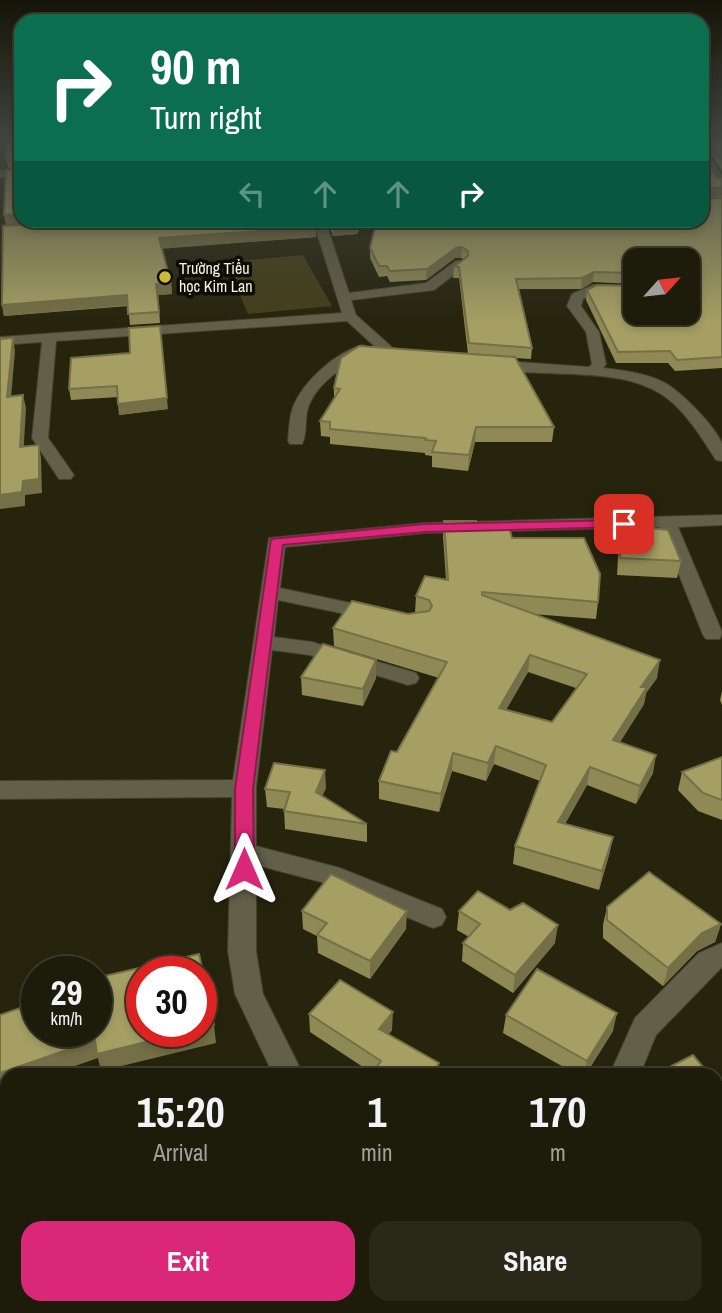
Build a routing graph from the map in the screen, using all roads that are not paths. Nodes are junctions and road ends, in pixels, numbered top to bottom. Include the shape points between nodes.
1 (322, 228) edge
2 (460, 264) edge
3 (623, 290) edge
4 (344, 297) junction
5 (349, 317) junction
6 (48, 338) junction
7 (0, 341) edge
8 (377, 341) junction
9 (428, 358) edge
10 (481, 363) edge
11 (593, 372) junction
12 (296, 442) dead end
13 (722, 456) edge
14 (65, 475) dead end
15 (722, 520) edge
16 (667, 522) junction
17 (270, 592) junction
18 (392, 617) edge
19 (713, 635) dead end
20 (263, 642) junction
21 (408, 678) dead end
22 (244, 789) junction
23 (0, 790) edge
24 (244, 852) junction
25 (433, 917) dead end
26 (722, 954) edge
27 (285, 1068) edge
28 (628, 1068) edge

1 - 4 street
2 - 4 street via 429,287
3 - 11 street via 593,289 577,297 574,306 592,327 598,348 599,364
4 - 5 street
5 - 6 street
5 - 8 street
6 - 7 street
6 - 14 street via 40,438
8 - 9 street via 389,352
8 - 12 street via 314,387 302,405
10 - 11 street
11 - 13 street via 660,386 687,409
15 - 16 street
16 - 17 street via 425,528 276,542
16 - 19 street
17 - 18 street
17 - 20 street
20 - 21 street via 312,649
20 - 22 street
22 - 23 street
22 - 24 street
24 - 25 street via 331,875
24 - 27 street via 242,951 250,994
26 - 28 street via 709,961 645,1027

